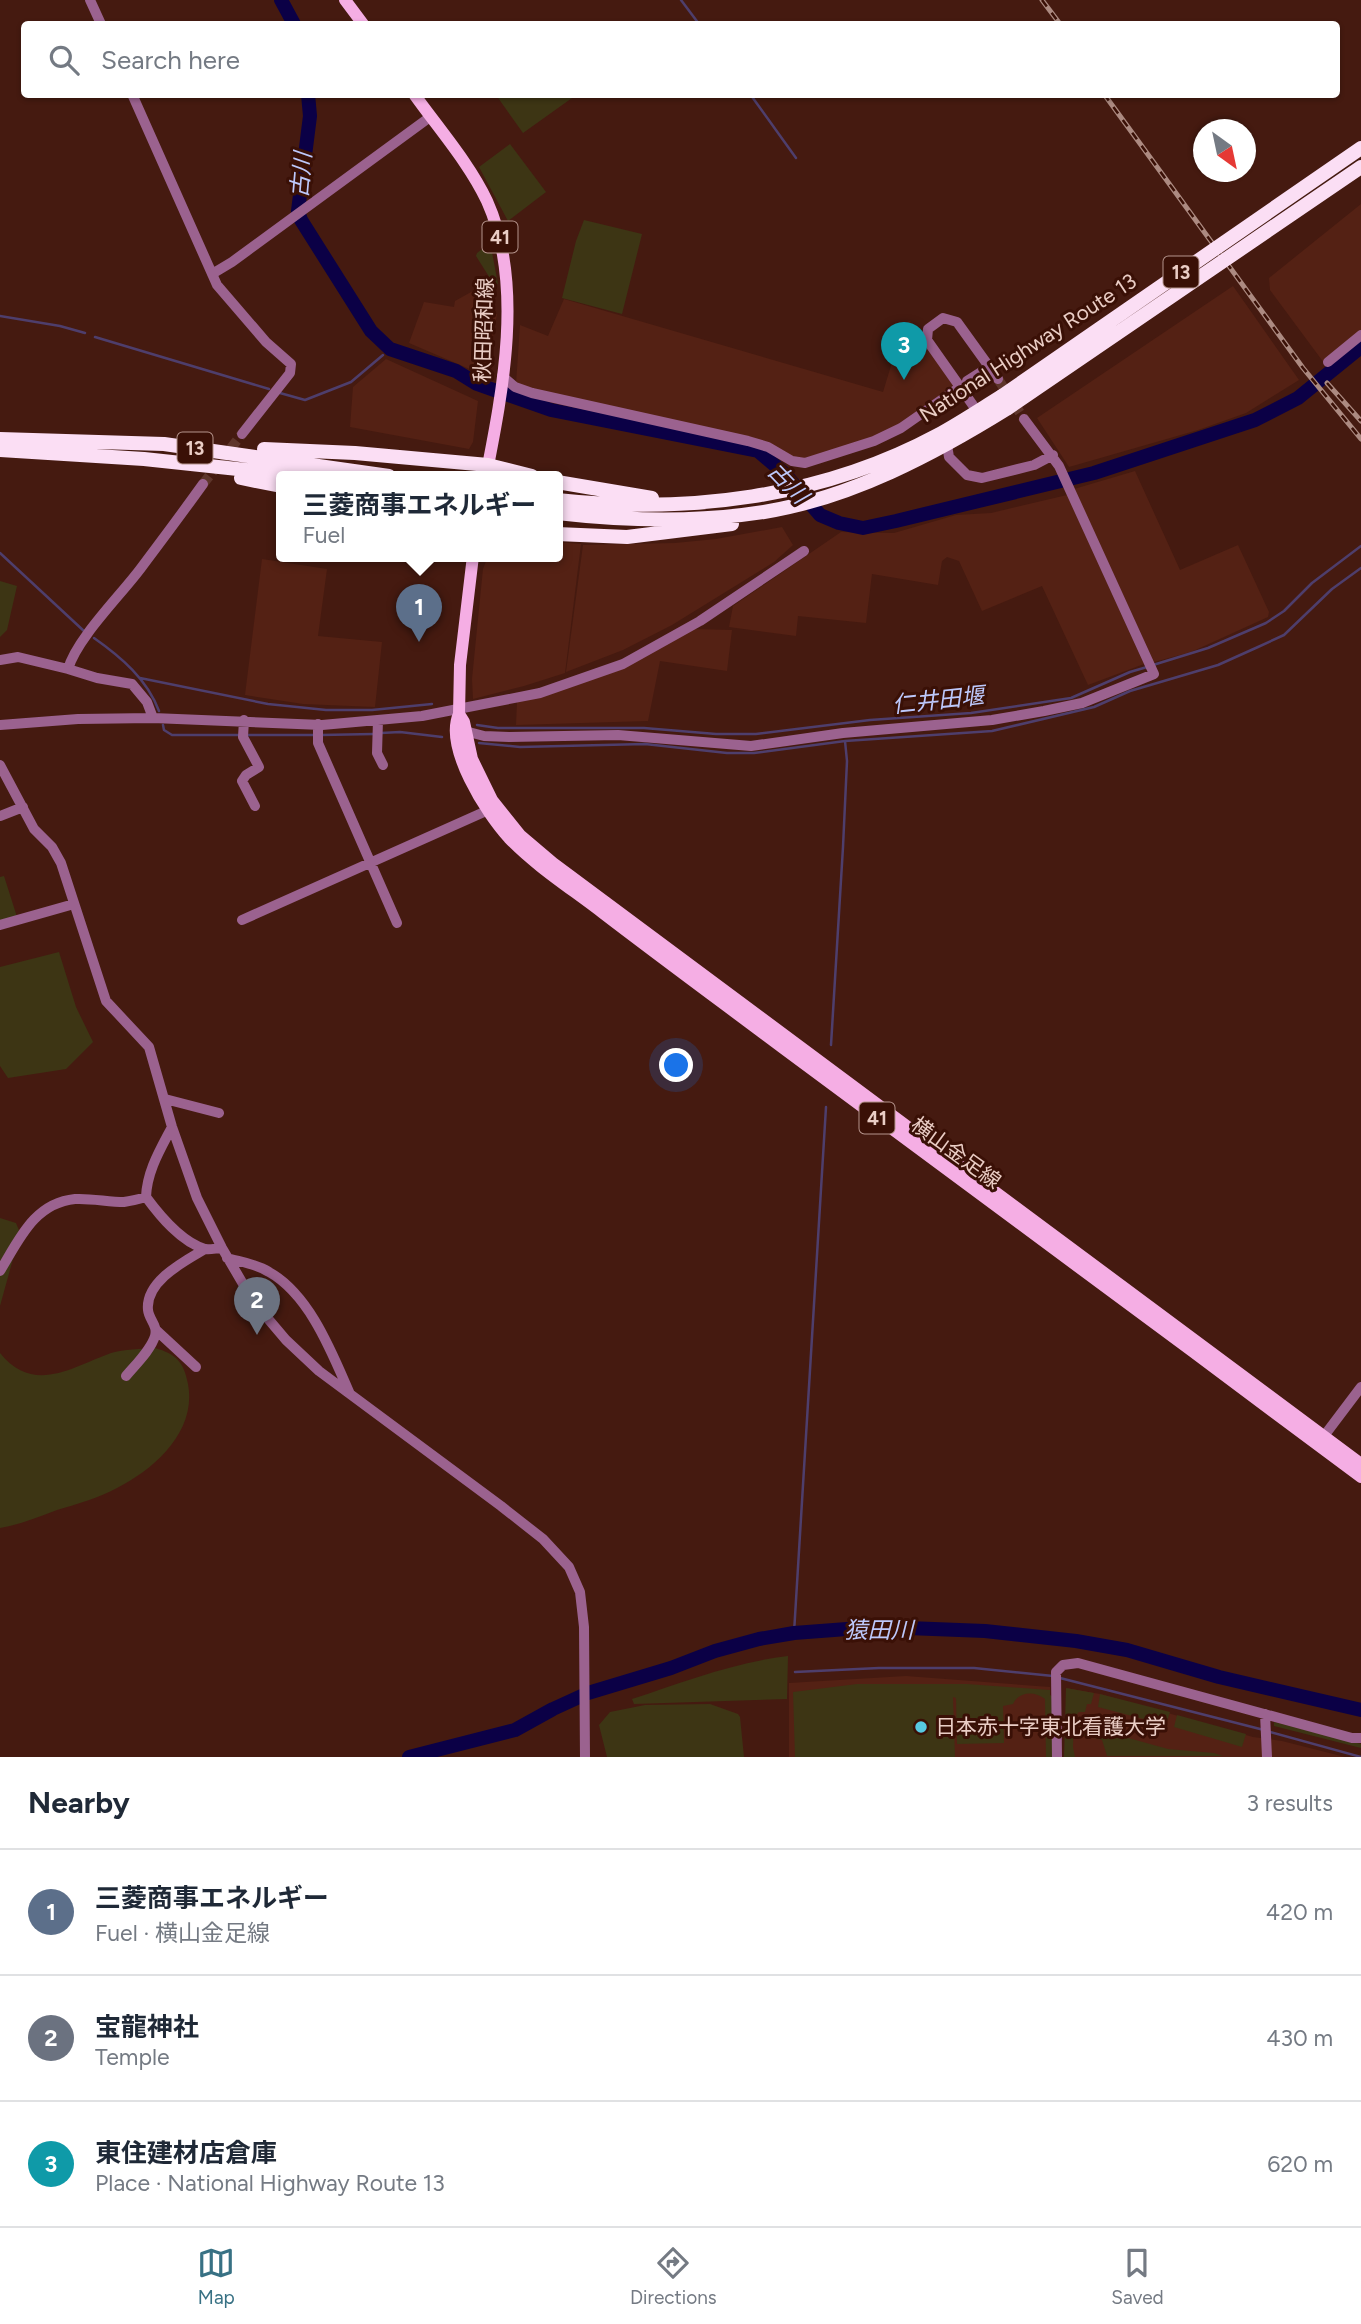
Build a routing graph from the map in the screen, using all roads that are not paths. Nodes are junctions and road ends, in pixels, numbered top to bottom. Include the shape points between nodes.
1 (90, 0) edge
2 (345, 0) edge
3 (100, 21) edge
4 (361, 21) edge
5 (134, 98) edge
6 (417, 98) edge
7 (430, 117) junction
8 (1361, 148) edge
9 (1361, 167) edge
10 (212, 274) junction
11 (1361, 335) edge
12 (1328, 362) dead end
13 (989, 368) junction
14 (502, 376) junction
15 (998, 379) tunnel mouth
16 (967, 381) dead end
17 (957, 389) dead end
18 (1005, 402) junction
19 (977, 411) junction
20 (1024, 419) tunnel mouth
21 (242, 434) tunnel mouth
22 (0, 439) edge
23 (164, 444) junction
24 (947, 445) junction
25 (0, 450) edge
26 (1053, 455) junction
27 (144, 459) junction
28 (487, 470) edge
29 (353, 471) edge
30 (276, 473) edge
31 (563, 483) edge
32 (203, 484) tunnel mouth
33 (276, 485) edge
34 (563, 501) edge
35 (706, 503) junction
36 (767, 512) junction
37 (563, 514) edge
38 (563, 534) edge
39 (804, 551) dead end
40 (472, 562) edge
41 (0, 660) edge
42 (68, 669) junction
43 (459, 712) junction
44 (153, 718) junction
45 (0, 725) edge
46 (243, 729) junction
47 (378, 729) junction
48 (317, 731) junction
49 (465, 731) junction
50 (0, 765) edge
51 (383, 765) dead end
52 (256, 806) dead end
53 (23, 807) junction
54 (492, 809) junction
55 (0, 816) edge
56 (370, 863) junction
57 (74, 904) junction
58 (242, 920) dead end
59 (397, 923) dead end
60 (0, 925) edge
61 (165, 1099) junction
62 (219, 1113) dead end
63 (172, 1127) junction
64 (146, 1197) junction
65 (222, 1248) junction
66 (205, 1249) junction
67 (227, 1258) junction
68 (0, 1271) edge
69 (156, 1330) junction
70 (196, 1367) dead end
71 (126, 1376) dead end
72 (1361, 1387) edge
73 (351, 1394) junction
74 (1324, 1436) junction
75 (1361, 1464) edge
76 (1361, 1477) edge
77 (1265, 1714) junction
78 (1361, 1738) edge
79 (585, 1757) edge
80 (1057, 1757) edge
81 (1267, 1757) edge

1 - 3 street
2 - 4 main road
5 - 10 street
6 - 7 main road, 秋田昭和線 / 41
7 - 10 street
7 - 14 main road, 秋田昭和線 / 41 via 475,180 499,236 508,306
8 - 18 highway, National Highway Route 13 / 13, bridge
9 - 18 highway, National Highway Route 13 / 13, bridge
10 - 21 street via 240,314 291,364 290,373
11 - 12 street
13 - 15 street
13 - 16 street
13 - 19 street via 953,319 943,318 928,329 927,341
14 - 17 street via 531,393 748,440 805,463 901,428
14 - 28 main road, 秋田昭和線 / 41
18 - 19 highway, National Highway Route 13 / 13
18 - 24 highway, National Highway Route 13 / 13
19 - 35 highway, National Highway Route 13 / 13 via 874,464 785,491
20 - 26 street
22 - 23 highway, 13
23 - 28 highway, 13 via 355,453
23 - 29 highway, 13
24 - 26 street via 949,457 967,475 982,478 1034,465
24 - 36 highway, National Highway Route 13 / 13 via 875,478
25 - 27 highway, 13
26 - 49 street via 1154,674 1082,703 1031,714 751,746 618,735 509,737
27 - 30 highway, 13
27 - 33 highway, 13
31 - 35 highway, 13
32 - 42 street via 90,632
34 - 35 highway, National Highway Route 13 / 13 via 601,505
36 - 37 highway, National Highway Route 13 / 13 via 654,521
36 - 38 highway, 13 via 726,526 627,537
39 - 43 street via 700,621 623,664 540,694
40 - 43 main road, 横山金足線 / 41
41 - 42 street via 18,657
42 - 44 street via 132,684
43 - 47 street
43 - 49 main road, 横山金足線 / 41
43 - 54 main road, 横山金足線 / 41 via 455,723 462,756 473,784
44 - 45 street
44 - 46 street
46 - 48 street
46 - 52 street via 259,767 242,781
47 - 48 street
47 - 51 street via 377,753
48 - 56 street
49 - 54 main road, 横山金足線 / 41
50 - 53 street
53 - 55 street
53 - 57 street via 61,863
54 - 56 street
54 - 74 main road, 横山金足線 / 41 via 552,863
54 - 76 main road, 横山金足線 / 41 via 508,836 547,871
56 - 58 street
56 - 59 street
57 - 60 street
57 - 61 street via 106,1001 149,1047
61 - 62 street
61 - 63 street
63 - 64 street via 153,1164
63 - 65 street via 197,1198
64 - 66 street via 167,1224
64 - 68 street via 125,1202 75,1199 50,1206 30,1222
65 - 66 street
65 - 67 street
66 - 69 street via 164,1275 152,1292 148,1310
67 - 73 street via 269,1321 319,1371
67 - 73 street via 269,1272 298,1293
69 - 70 street
69 - 71 street
72 - 74 street
73 - 79 street via 532,1531 569,1567 580,1592 584,1627
74 - 75 main road, 横山金足線 / 41
77 - 78 street
77 - 80 street via 1078,1663 1063,1665 1056,1677
77 - 81 street

